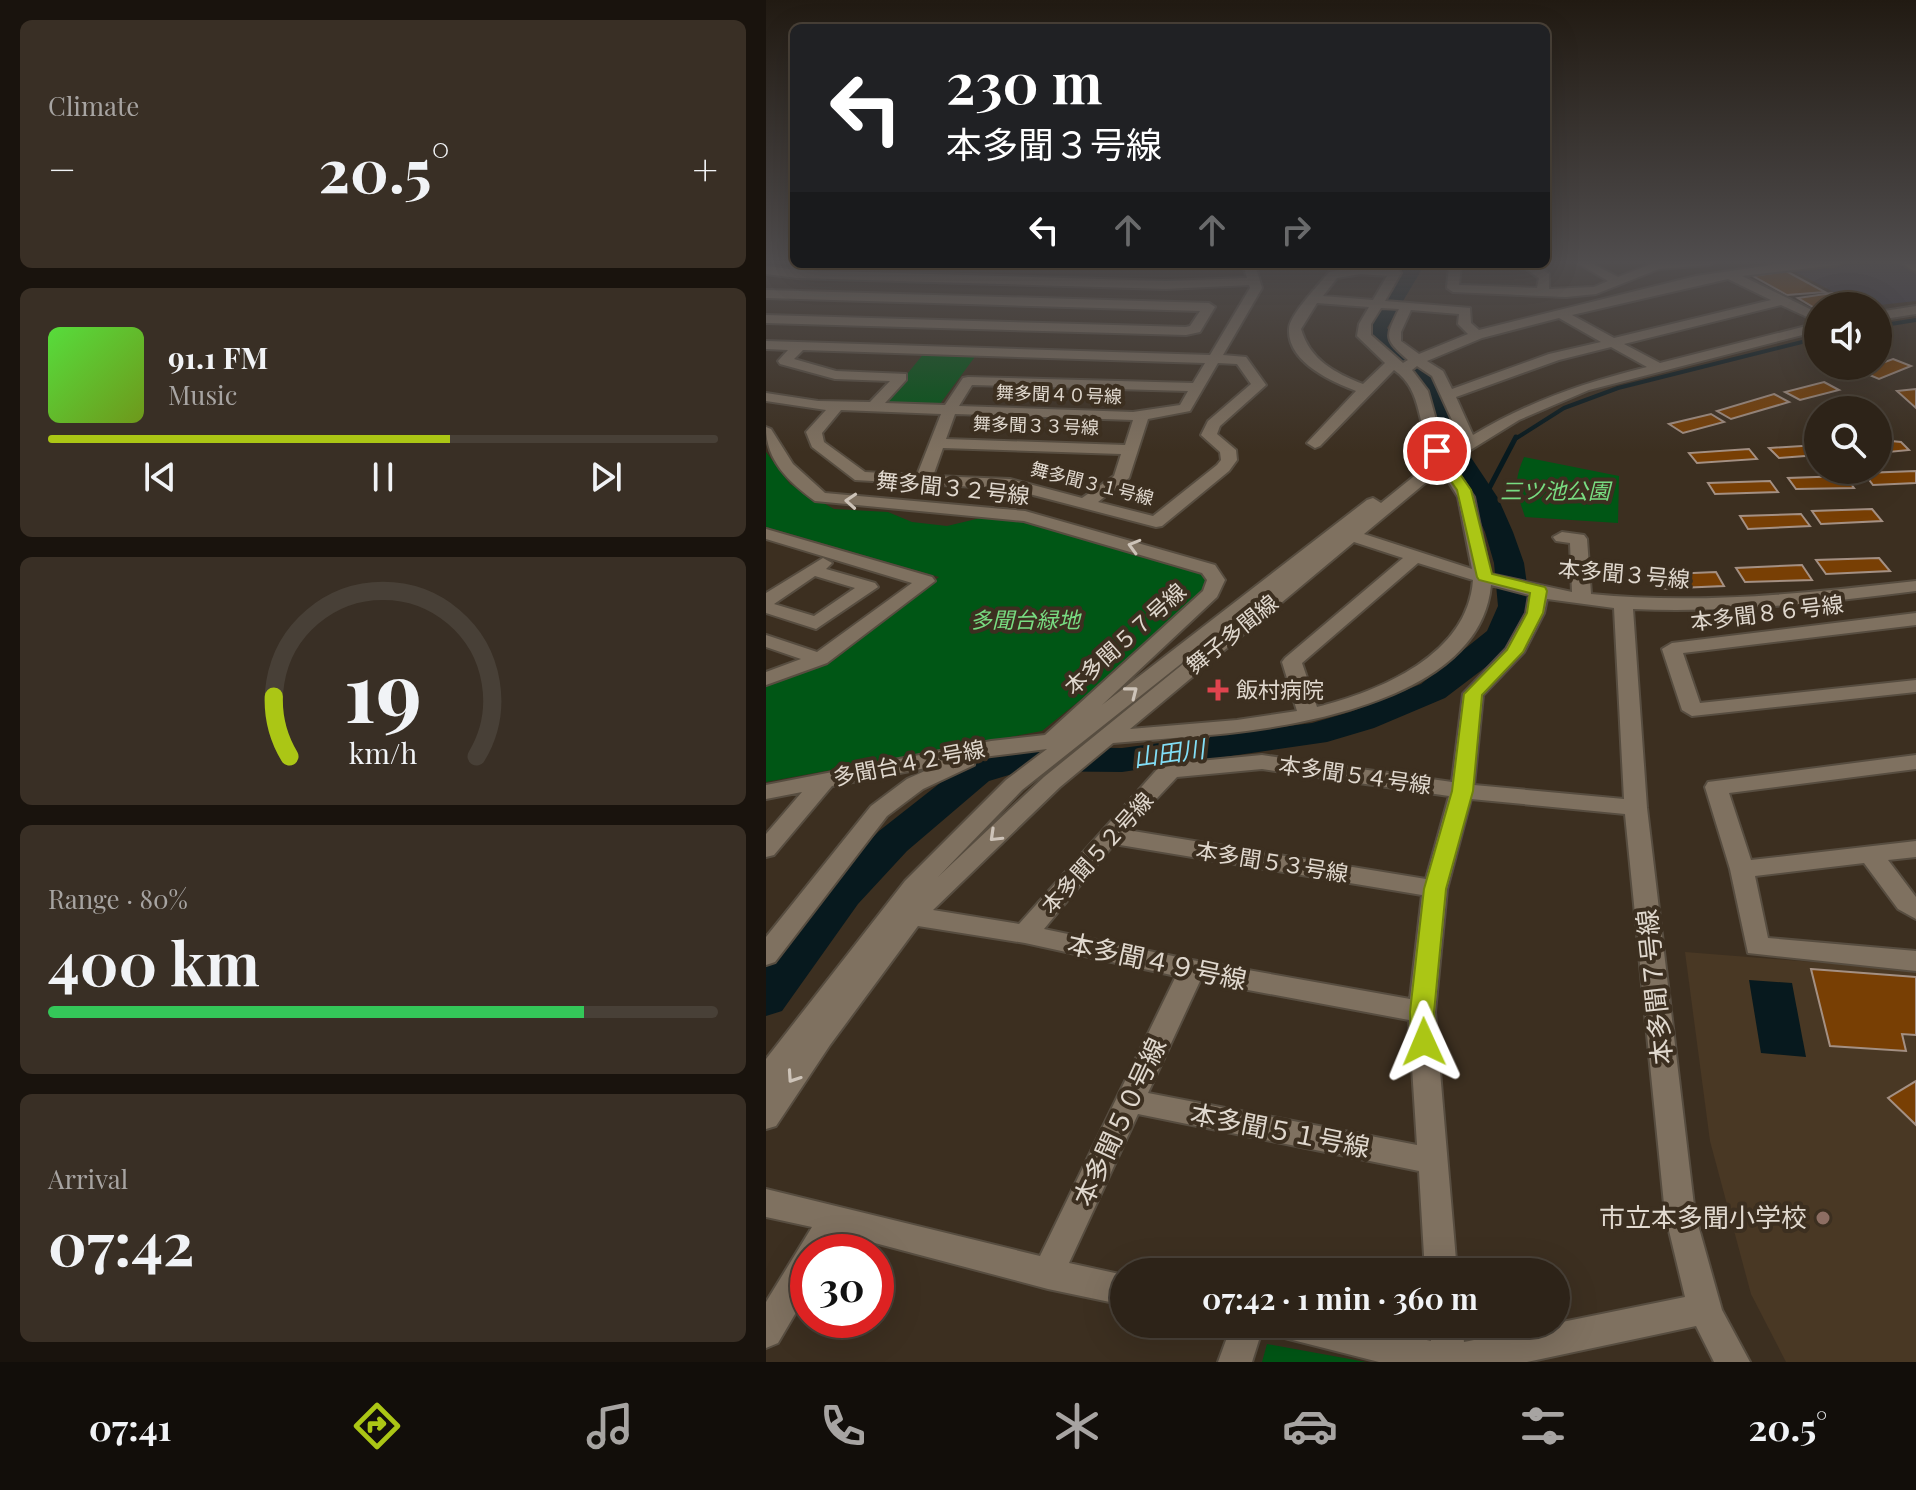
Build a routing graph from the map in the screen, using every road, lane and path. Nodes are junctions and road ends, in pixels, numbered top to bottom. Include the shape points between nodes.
1 (957, 325) edge
2 (978, 326) edge
3 (1197, 326) edge
4 (1235, 326) edge
5 (1296, 326) edge
6 (1365, 326) edge
7 (1397, 326) edge
8 (1466, 326) edge
9 (1517, 326) edge
10 (1581, 326) edge
11 (1680, 326) edge
12 (1794, 326) edge
13 (1804, 330) edge
14 (1477, 335) junction
15 (1611, 342) junction
16 (766, 345) edge
17 (800, 345) junction
18 (936, 351) junction
19 (1215, 360) junction
20 (1405, 364) junction
21 (1652, 364) junction
22 (1198, 387) junction
23 (1365, 390) junction
24 (1448, 395) junction
25 (770, 401) edge
26 (837, 406) junction
27 (874, 407) junction
28 (950, 408) junction
29 (1142, 416) junction
30 (767, 432) edge
31 (1467, 438) junction
32 (940, 443) junction
33 (1315, 443) dead end
34 (1132, 450) junction
35 (1440, 455) junction
36 (923, 480) junction
37 (1085, 503) junction
38 (1345, 533) junction
39 (766, 534) edge
40 (1576, 538) dead end
41 (836, 554) junction
42 (1417, 555) junction
43 (1209, 569) joint
44 (812, 570) junction
45 (1485, 577) junction
46 (1913, 590) edge
47 (1539, 591) junction
48 (1582, 599) junction
49 (766, 601) edge
50 (1623, 603) junction
51 (766, 607) edge
52 (1916, 619) edge
53 (766, 641) edge
54 (820, 659) junction
55 (766, 679) edge
56 (1916, 686) edge
57 (1309, 715) junction
58 (1204, 728) junction
59 (1105, 737) junction
60 (1061, 740) junction
61 (991, 748) junction
62 (1916, 762) edge
63 (1171, 771) junction
64 (826, 779) junction
65 (1462, 791) junction
66 (766, 792) edge
67 (1636, 808) junction
68 (1109, 835) junction
69 (766, 849) edge
70 (1916, 849) edge
71 (1871, 855) junction
72 (1742, 869) junction
73 (1435, 889) junction
74 (1916, 910) edge
75 (902, 915) junction
76 (1025, 934) junction
77 (766, 955) edge
78 (1916, 961) edge
79 (1192, 970) junction
80 (1422, 1012) junction
81 (766, 1080) edge
82 (1130, 1101) junction
83 (766, 1117) edge
84 (1431, 1161) junction
85 (766, 1203) edge
86 (834, 1218) junction
87 (825, 1234) edge
88 (1440, 1258) edge
89 (1048, 1274) junction
90 (1110, 1287) edge
91 (790, 1292) edge
92 (1707, 1308) junction
93 (766, 1332) edge
94 (1243, 1338) edge
95 (1345, 1338) edge
96 (1447, 1338) edge
97 (1235, 1362) edge
98 (1449, 1362) edge
99 (1733, 1362) edge

1 - 18 street
2 - 3 street via 1186,331
4 - 19 street, 舞多聞４０号線
5 - 23 street via 1303,351 1329,374
6 - 20 street via 1364,336
7 - 20 street via 1395,342
8 - 14 street
9 - 14 street
10 - 15 street
11 - 15 street
12 - 21 street, 舞子多聞線
13 - 21 street, 舞子多聞線
14 - 20 street
15 - 21 street
15 - 24 street
16 - 17 street
17 - 18 street
17 - 27 street via 785,361 835,375 901,377
18 - 19 street
19 - 22 street, 舞多聞４０号線
19 - 37 street, 舞多聞３１号線 via 1241,360 1259,385 1213,424 1209,435 1228,450 1223,468 1156,522
20 - 23 street
20 - 24 street via 1438,374
20 - 35 street via 1418,381
21 - 31 street, 舞子多聞線 via 1546,401
22 - 28 street via 968,381
22 - 29 street, 舞多聞４０号線 via 1185,408
23 - 33 street
24 - 31 street
25 - 26 street, 舞多聞４０号線
26 - 27 street, 舞多聞４０号線
26 - 36 street, 舞多聞３１号線 via 814,432 817,444 861,477
27 - 28 street, 舞多聞４０号線
28 - 29 street, 舞多聞４０号線
28 - 32 street
29 - 34 street
43 -> 30 street, 舞多聞３２号線 via 1025,516 821,498 784,464
31 - 35 street, 舞子多聞線
32 - 34 street, 舞多聞３３号線
32 - 36 street
34 - 37 street via 1121,478
35 - 38 street, 舞子多聞線
35 - 45 street via 1464,490
36 - 37 street, 舞多聞３１号線 via 1010,484
38 - 42 street, 本多聞３号線
38 - 59 street, 舞子多聞線
60 -> 38 street, 舞子多聞線
39 - 41 street
40 - 48 street
41 - 44 street
41 - 54 street via 926,581
42 - 45 street, 本多聞３号線
42 - 57 street via 1292,662
43 - 60 street, 本多聞５７号線 via 1216,580 1211,593
44 - 49 street
44 - 51 street via 869,587 816,623
45 - 47 street, 本多聞３号線
45 - 57 street via 1478,611 1459,642 1415,678 1353,705
46 - 50 street, 本多聞３号線 via 1706,605
47 - 48 street, 本多聞３号線
47 - 65 street via 1535,613 1514,652 1473,694
48 - 50 street, 本多聞３号線
50 - 67 street, 本多聞７号線
52 - 56 street, 本多聞８６号線 via 1672,649 1692,710
53 - 54 street
54 - 55 street
57 - 58 street
58 - 59 street
58 - 63 street, 本多聞５２号線
59 - 60 street
59 -> 75 street, 舞子多聞線
60 - 61 street, 多聞台４２号線
60 - 75 street, 舞子多聞線 via 950,849
61 - 64 street, 多聞台４２号線
61 - 77 street via 915,784 879,811
62 - 72 street via 1716,787
63 - 65 street, 本多聞５４号線 via 1262,762
63 - 68 street, 本多聞５２号線
64 - 66 street, 多聞台４２号線
64 - 69 street
65 - 67 street, 本多聞５４号線
65 - 73 street
67 - 92 street, 本多聞７号線 via 1680,1214
68 - 73 street, 本多聞５３号線
68 - 76 street, 本多聞５２号線
70 - 71 street
71 - 72 street
71 - 74 street
72 - 78 street via 1757,946
73 - 80 street
75 - 76 street, 本多聞４９号線
75 - 81 street, 舞子多聞線
75 -> 83 street, 舞子多聞線
76 - 79 street, 本多聞４９号線
79 - 80 street, 本多聞４９号線
79 - 82 street, 本多聞５０号線
80 - 84 street
82 - 84 street, 本多聞５１号線
82 - 89 street, 本多聞５０号線
84 - 88 street
85 - 86 street
86 - 87 street
86 - 89 street
89 - 90 street
91 - 93 street
92 - 98 street
92 - 99 street, 本多聞７号線
94 - 97 street
95 - 98 street
96 - 98 street

